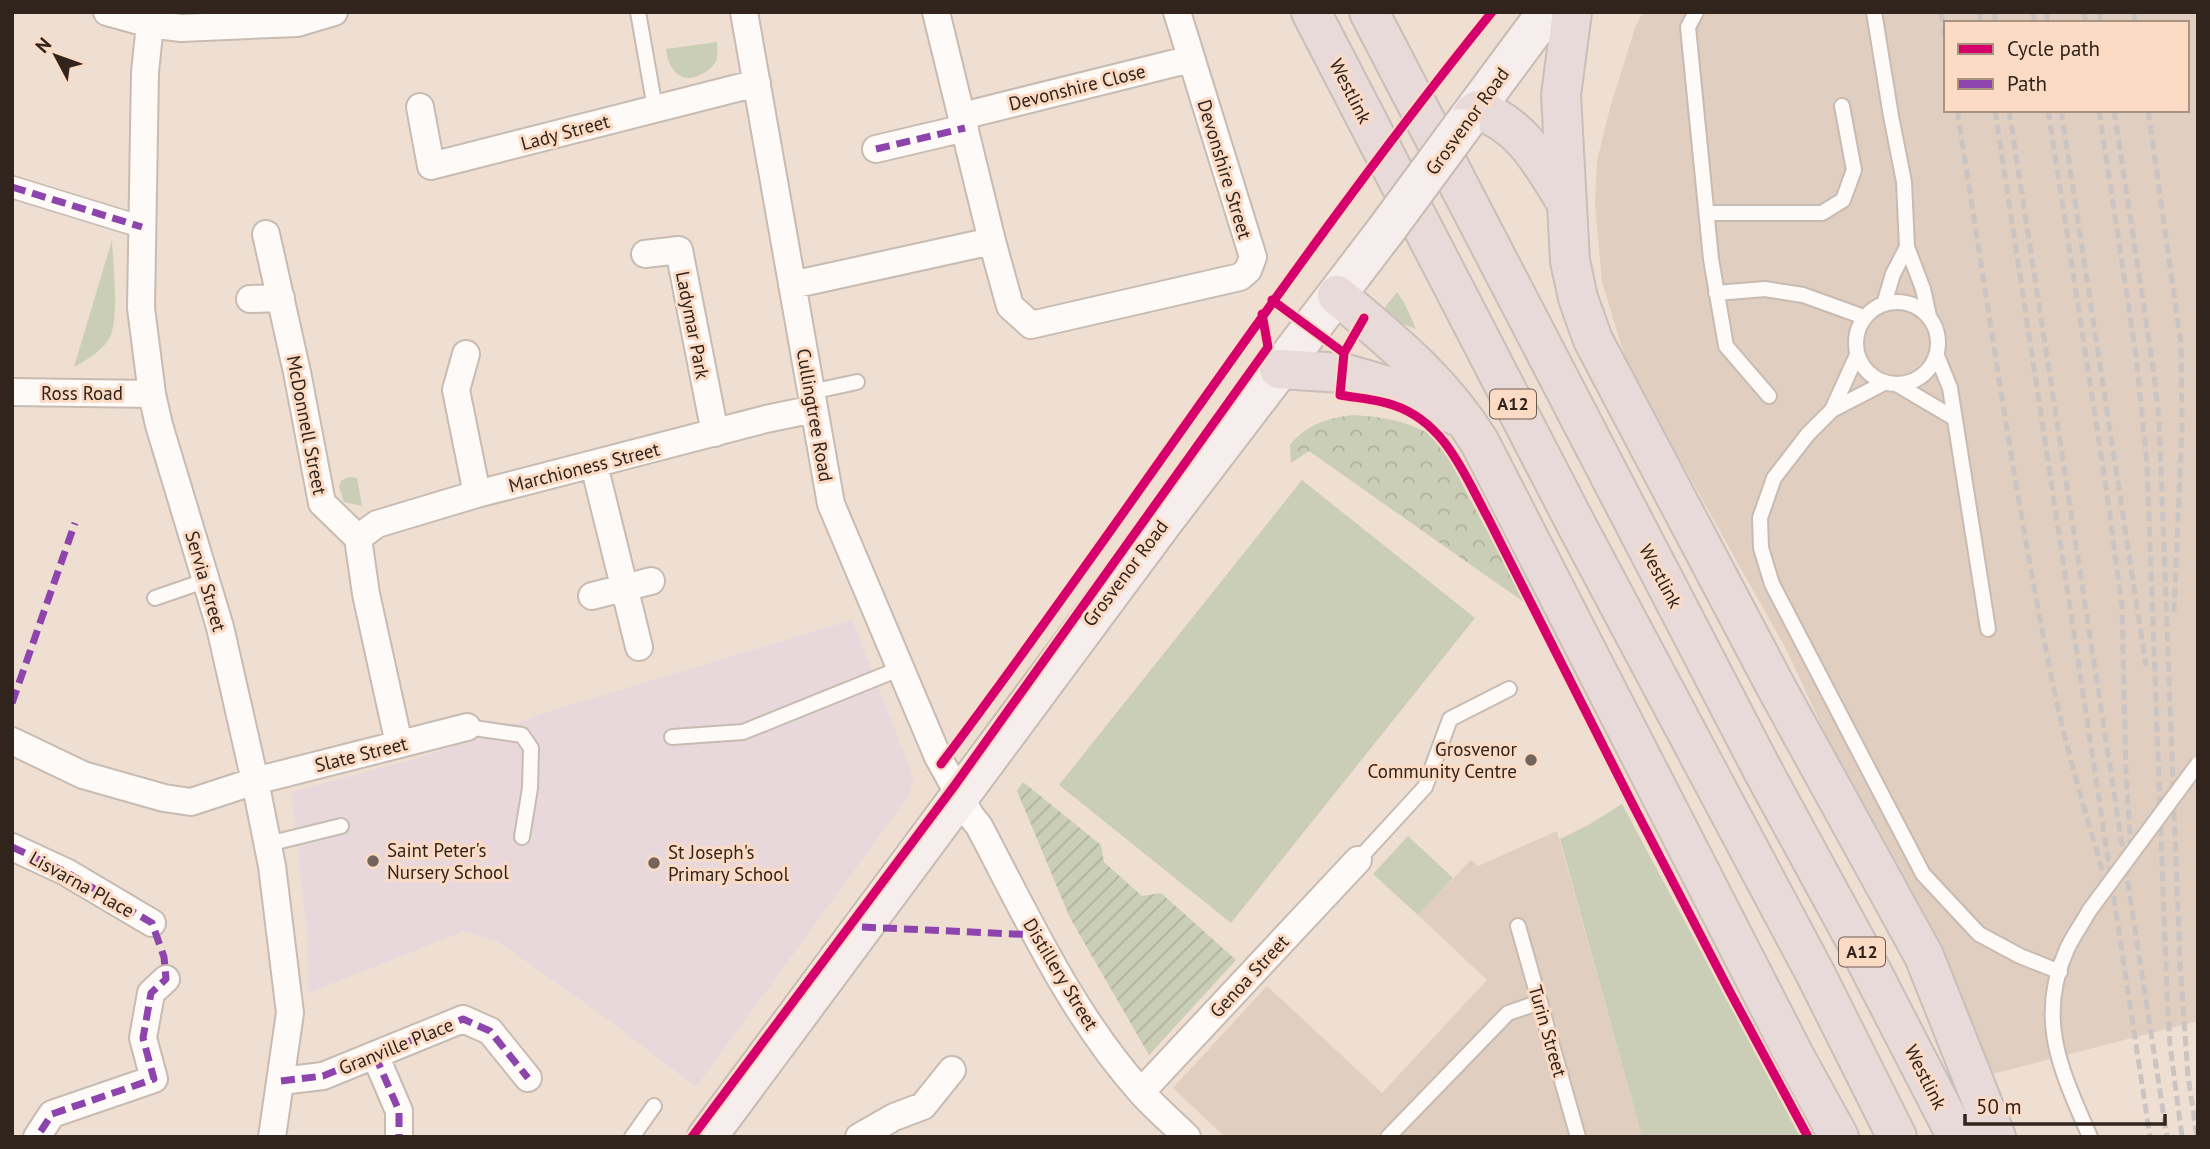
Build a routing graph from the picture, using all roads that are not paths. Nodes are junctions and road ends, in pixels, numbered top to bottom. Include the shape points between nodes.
1 (107, 12) edge
2 (334, 12) edge
3 (638, 12) edge
4 (744, 12) edge
5 (936, 12) edge
6 (1177, 12) edge
7 (1311, 12) edge
8 (1369, 12) edge
9 (1547, 12) edge
10 (1572, 12) edge
11 (1696, 12) edge
12 (1874, 12) edge
13 (150, 24) junction
14 (1191, 59) junction
15 (757, 83) junction
16 (1842, 106) dead end
17 (420, 107) dead end
18 (655, 108) junction
19 (1467, 121) junction
20 (964, 122) junction
21 (876, 149) dead end
22 (12, 187) edge
23 (1567, 204) junction
24 (1708, 213) junction
25 (142, 227) junction
26 (266, 234) dead end
27 (992, 241) junction
28 (1907, 247) junction
29 (645, 254) dead end
30 (792, 285) junction
31 (1716, 293) junction
32 (1337, 295) junction
33 (281, 298) junction
34 (250, 299) dead end
35 (1884, 304) junction
36 (1929, 316) junction
37 (1864, 317) junction
38 (466, 354) dead end
39 (1857, 355) junction
40 (1937, 356) junction
41 (1279, 369) junction
42 (857, 382) dead end
43 (1891, 384) junction
44 (12, 392) edge
45 (152, 394) junction
46 (1769, 396) dead end
47 (812, 401) junction
48 (1832, 410) junction
49 (1954, 418) junction
50 (1465, 420) junction
51 (715, 433) junction
52 (594, 466) junction
53 (477, 494) junction
54 (358, 538) junction
55 (207, 580) junction
56 (651, 581) dead end
57 (625, 587) junction
58 (592, 596) dead end
59 (155, 598) dead end
60 (1988, 629) dead end
61 (639, 647) dead end
62 (899, 668) junction
63 (1509, 689) dead end
64 (467, 727) joint
65 (672, 737) dead end
66 (12, 741) edge
67 (399, 744) junction
68 (2198, 764) edge
69 (256, 781) junction
70 (960, 794) junction
71 (341, 826) dead end
72 (522, 836) dead end
73 (268, 844) junction
74 (12, 847) edge
75 (1358, 860) joint
76 (152, 923) dead end
77 (1518, 926) dead end
78 (2060, 972) junction
79 (166, 978) dead end
80 (1540, 1002) junction
81 (375, 1055) junction
82 (952, 1070) dead end
83 (528, 1078) dead end
84 (281, 1081) junction
85 (1141, 1092) junction
86 (654, 1106) dead end
87 (37, 1137) edge
88 (272, 1137) edge
89 (399, 1137) edge
90 (632, 1137) edge
91 (707, 1137) edge
92 (859, 1137) edge
93 (1187, 1137) edge
94 (1388, 1137) edge
95 (1578, 1137) edge
96 (1839, 1137) edge
97 (1897, 1137) edge
98 (1957, 1137) edge
99 (1996, 1137) edge
100 (2090, 1137) edge

1 - 13 street
2 - 13 street via 297,23 221,28
3 - 18 lane
4 - 15 street, Cullingtree Road
5 - 20 street
6 - 14 street, Devonshire Street
7 - 97 highway, Westlink / A12 via 1583,539 1815,972
8 - 98 highway, Westlink / A12
9 - 19 main road, Grosvenor Road
10 - 23 highway via 1562,95
11 - 24 lane via 1688,27
12 - 28 lane via 1904,182
13 - 25 street, Servia Street
14 - 20 street, Devonshire Close
14 - 27 street, Devonshire Street via 1253,257 1248,270 1240,277 1031,325 1010,306
15 - 18 street, Lady Street
15 - 30 street, Cullingtree Road
16 - 24 lane via 1854,170 1843,200 1822,213
17 - 18 street, Lady Street via 431,166
19 - 23 highway via 1478,110 1510,127 1535,151
19 - 32 main road, Grosvenor Road, bridge
20 - 21 street, Devonshire Close
20 - 27 street
22 - 25 street
23 - 99 highway via 1570,261 1593,340 1924,956
24 - 31 lane
25 - 45 street, Servia Street via 141,308
26 - 33 street, McDonnell Street
27 - 30 street
28 - 35 lane
28 - 36 lane
29 - 51 street, Ladymar Park via 679,250
30 - 47 street, Cullingtree Road
31 - 37 lane via 1765,289 1803,295
31 - 46 lane via 1726,346
32 - 41 main road, Grosvenor Road
32 - 50 highway via 1415,362
33 - 34 street
33 - 54 street, McDonnell Street via 322,503
35 - 36 lane via 1909,303
35 - 37 lane
36 - 40 lane via 1939,341
37 - 39 lane via 1855,342
38 - 53 street via 456,390
39 - 43 lane via 1872,377
39 - 48 lane
40 - 43 lane via 1923,376 1911,383
40 - 49 lane via 1950,388
41 - 50 highway via 1343,373 1401,390
41 - 70 main road, Grosvenor Road
42 - 47 lane
43 - 48 lane
43 - 49 lane
44 - 45 street, Ross Road
45 - 55 street, Servia Street
47 - 51 street, Marchioness Street
47 - 62 street, Cullingtree Road via 831,504
48 - 78 lane via 1774,478 1760,518 1761,548 1772,584 1923,874 1979,934
49 - 60 lane
50 - 96 highway
51 - 52 street, Marchioness Street
52 - 53 street, Marchioness Street
52 - 57 street
53 - 54 street, Marchioness Street via 377,524
54 - 67 street
55 - 59 lane
55 - 69 street, Servia Street
56 - 57 street
57 - 58 street
57 - 61 street
62 - 65 lane via 743,732
62 - 70 street, Cullingtree Road via 938,757
63 - 75 lane via 1450,719 1425,787
64 - 67 street, Slate Street
64 - 72 lane via 522,735 531,748
66 - 69 street, Slate Street via 83,775 164,798 191,802
67 - 69 street, Slate Street
68 - 78 lane, bridge via 2089,911 2067,949
69 - 73 street, Servia Street
70 - 85 street, Distillery Street via 1080,1009
70 - 91 main road, Grosvenor Road
71 - 73 lane
73 - 84 street, Servia Street via 290,1013
74 - 76 street, Lisvarna Place via 66,872
75 - 85 street, Genoa Street
77 - 80 lane, Turin Street
78 - 100 lane via 2053,1033 2060,1067
79 - 87 street via 151,993 143,1038 154,1079 52,1114
80 - 94 lane via 1508,1013
80 - 95 lane, Turin Street
81 - 83 street, Granville Place via 463,1019 490,1031
81 - 84 street, Granville Place via 323,1076
81 - 89 street via 399,1111
82 - 92 street via 923,1106
84 - 88 street, Servia Street
85 - 93 street, Distillery Street
86 - 90 lane

